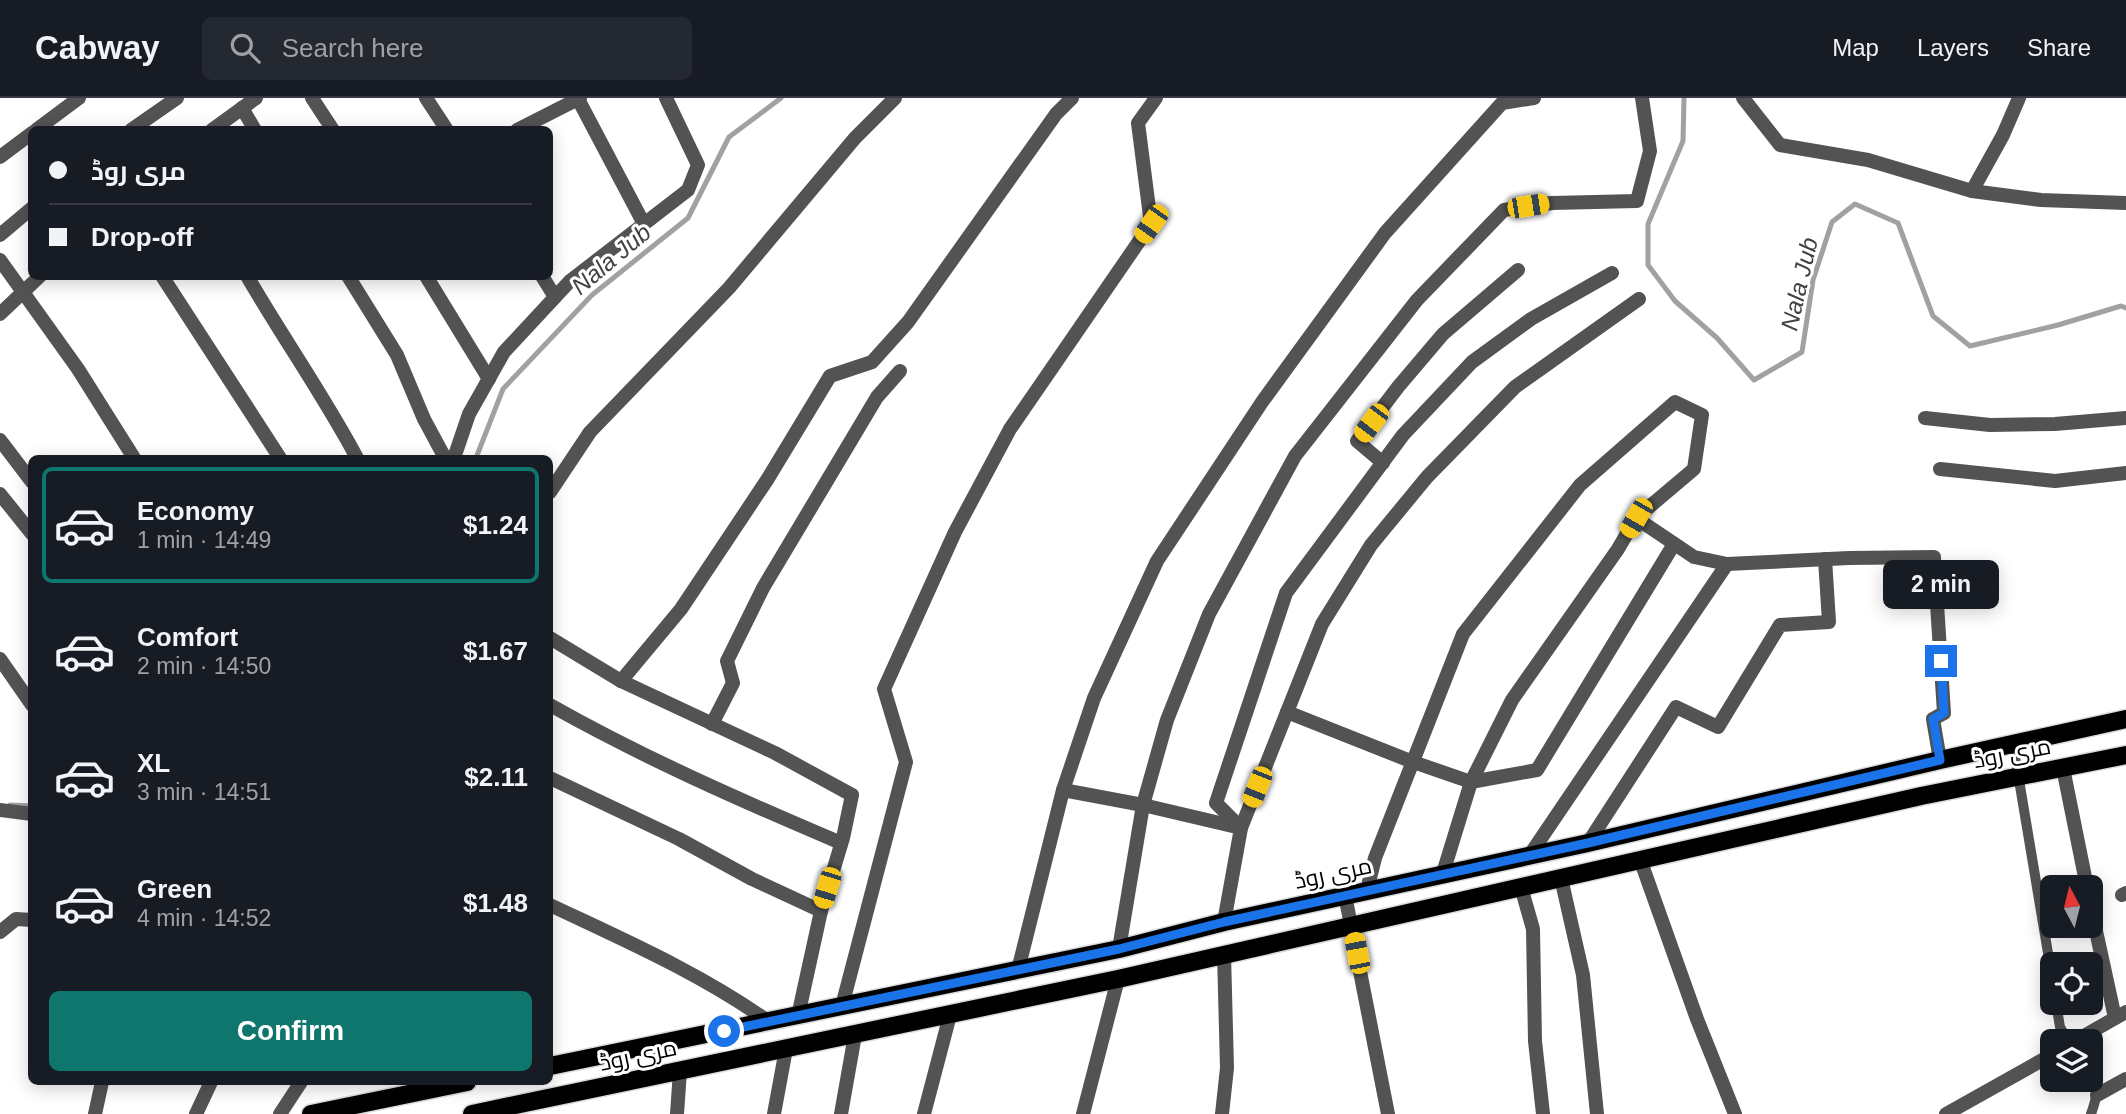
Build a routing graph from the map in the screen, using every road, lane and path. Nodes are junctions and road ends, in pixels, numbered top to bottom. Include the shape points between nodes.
1 (79, 98) edge
2 (177, 98) edge
3 (257, 98) edge
4 (312, 98) edge
5 (426, 98) edge
6 (666, 98) edge
7 (895, 98) edge
8 (1072, 98) edge
9 (1156, 98) edge
10 (1534, 98) edge
11 (1642, 98) edge
12 (1743, 98) edge
13 (2019, 98) edge
14 (579, 99) edge
15 (242, 108) junction
16 (41, 126) edge
17 (137, 126) edge
18 (217, 126) edge
19 (253, 126) edge
20 (330, 126) edge
21 (444, 126) edge
22 (525, 126) edge
23 (28, 136) edge
24 (0, 157) edge
25 (1972, 191) junction
26 (2126, 203) edge
27 (28, 211) edge
28 (644, 224) junction
29 (0, 235) edge
30 (0, 260) edge
31 (1518, 270) dead end
32 (1612, 273) dead end
33 (36, 280) edge
34 (165, 280) edge
35 (249, 280) edge
36 (350, 280) edge
37 (428, 280) edge
38 (544, 280) edge
39 (22, 292) junction
40 (555, 297) junction
41 (1639, 299) dead end
42 (0, 314) edge
43 (900, 371) dead end
44 (489, 379) junction
45 (1925, 418) dead end
46 (2126, 418) edge
47 (0, 440) edge
48 (132, 455) edge
49 (278, 455) edge
50 (355, 455) edge
51 (443, 455) edge
52 (455, 455) edge
53 (1383, 463) junction
54 (1940, 469) dead end
55 (2126, 473) edge
56 (28, 477) edge
57 (553, 488) edge
58 (0, 494) edge
59 (1636, 518) junction
60 (28, 529) edge
61 (1674, 544) junction
62 (1825, 559) junction
63 (1727, 564) junction
64 (553, 640) edge
65 (0, 659) edge
66 (621, 681) junction
67 (28, 699) edge
68 (553, 707) edge
69 (1287, 712) junction
70 (2126, 719) edge
71 (712, 724) junction
72 (2013, 744) junction
73 (2126, 755) edge
74 (1940, 760) junction
75 (1413, 762) junction
76 (2063, 768) junction
77 (2019, 777) junction
78 (553, 779) edge
79 (1471, 782) junction
80 (1063, 790) junction
81 (1143, 805) junction
82 (0, 810) edge
83 (28, 814) edge
84 (1241, 828) junction
85 (841, 843) junction
86 (1588, 843) junction
87 (1529, 856) junction
88 (1640, 859) junction
89 (1443, 873) junction
90 (2085, 875) edge
91 (1561, 878) junction
92 (1521, 887) junction
93 (1367, 890) junction
94 (1345, 895) junction
95 (553, 906) edge
96 (821, 911) junction
97 (28, 920) edge
98 (1224, 922) junction
99 (1352, 926) junction
100 (0, 932) edge
101 (2099, 938) edge
102 (1119, 949) junction
103 (2048, 952) edge
104 (1224, 954) junction
105 (1018, 970) junction
106 (1118, 979) junction
107 (842, 1006) junction
108 (950, 1015) junction
109 (2121, 1015) edge
110 (798, 1016) junction
111 (769, 1022) junction
112 (2096, 1029) edge
113 (855, 1035) junction
114 (786, 1049) junction
115 (2040, 1061) edge
116 (553, 1065) edge
117 (680, 1071) junction
118 (2126, 1079) edge
119 (101, 1085) edge
120 (210, 1085) edge
121 (299, 1085) edge
122 (430, 1085) edge
123 (465, 1085) edge
124 (408, 1087) edge
125 (2097, 1092) edge
126 (2097, 1095) junction
127 (497, 1112) edge
128 (95, 1114) edge
129 (196, 1114) edge
130 (280, 1114) edge
131 (311, 1114) edge
132 (470, 1114) edge
133 (677, 1114) edge
134 (774, 1114) edge
135 (841, 1114) edge
136 (923, 1114) edge
137 (1083, 1114) edge
138 (1222, 1114) edge
139 (1388, 1114) edge
140 (1542, 1114) edge
141 (1597, 1114) edge
142 (1735, 1114) edge
143 (1946, 1114) edge
144 (2091, 1114) edge

1 - 16 street
2 - 17 street
3 - 15 street
4 - 20 street
5 - 21 street
6 - 28 street via 698,164 688,190
7 - 57 street via 855,138 729,288 590,432
8 - 66 street via 908,322 872,362 830,376 681,609
9 - 107 street via 1138,123 1151,224 1010,429 955,532 884,689 906,762
10 - 80 street via 1502,103 1393,224 1262,402 1157,561 1094,698
11 - 81 street via 1650,151 1637,201 1552,203 1504,210 1418,300 1295,456 1209,614 1167,720
12 - 25 street via 1780,145 1868,160
13 - 25 street
14 - 22 street
14 - 28 street
15 - 18 street
15 - 19 street
23 - 24 street
25 - 26 street via 2041,200
27 - 29 street
28 - 40 street
30 - 39 street
31 - 53 street via 1443,334 1357,441
32 - 53 street via 1531,319 1472,362 1403,435
33 - 39 street
34 - 49 street
35 - 50 street
36 - 51 street via 397,355
37 - 44 street
38 - 40 street
39 - 42 street
39 - 48 street
40 - 44 street via 504,352
41 - 69 street via 1515,387 1427,477 1371,545 1322,624
43 - 71 street via 877,397 763,588 727,661 733,684
44 - 52 street via 469,414
45 - 46 street via 1990,425
47 - 56 street
53 - 84 street via 1286,593 1216,803
54 - 55 street via 2054,481
58 - 60 street
59 - 61 street
59 - 75 street via 1694,469 1702,415 1675,402 1580,485 1463,634
59 - 79 street via 1512,700
61 - 63 street via 1694,557
61 - 79 street via 1537,770
62 - 63 street
62 - 74 street via 1934,557 1944,713 1933,719
62 - 86 street via 1829,622 1780,625 1718,727 1676,707
63 - 87 street
64 - 66 street
65 - 67 street
66 - 71 street
68 - 85 street via 714,788
69 - 75 street
69 - 84 street
70 - 72 main road, مری روڈ
71 - 85 street via 852,795
72 - 74 main road, مری روڈ
72 - 77 lane
73 - 76 main road, مری روڈ
74 - 86 main road, مری روڈ
75 - 79 street
75 - 93 street
76 - 77 main road, مری روڈ
76 - 90 street
77 - 88 main road, مری روڈ
77 - 103 lane
78 - 96 street
79 - 89 street
80 - 81 street
80 - 105 street
81 - 84 street
81 - 102 street
82 - 83 street
84 - 98 street
85 - 96 street
86 - 87 main road, مری روڈ
87 - 89 main road, مری روڈ
88 - 91 main road, مری روڈ
88 - 142 street
89 - 93 main road, مری روڈ
91 - 92 main road, مری روڈ
91 - 141 street via 1583,975
92 - 99 main road, مری روڈ
92 - 140 street via 1532,929
93 - 94 main road, مری روڈ
94 - 98 main road, مری روڈ
94 - 99 street
95 - 111 street via 648,951
96 - 110 street
97 - 100 street via 16,919
98 - 102 main road, مری روڈ
99 - 104 main road, مری روڈ
99 - 139 street
101 - 109 street
102 - 105 main road, مری روڈ
104 - 106 main road, مری روڈ
104 - 138 street via 1227,1068
105 - 107 main road, مری روڈ
106 - 108 main road, مری روڈ
106 - 137 street
107 - 110 main road, مری روڈ
108 - 113 main road, مری روڈ
108 - 136 street
109 - 112 street
110 - 111 main road, مری روڈ
111 - 116 main road, مری روڈ
113 - 114 main road, مری روڈ
113 - 135 street
114 - 117 main road, مری روڈ
114 - 134 street
115 - 143 street
117 - 127 main road, مری روڈ
117 - 133 street
118 - 126 street
119 - 128 street
120 - 129 street
121 - 130 street
122 - 124 main road
123 - 132 main road
124 - 131 main road
125 - 126 lane
126 - 144 lane
127 - 132 main road, مری روڈ

